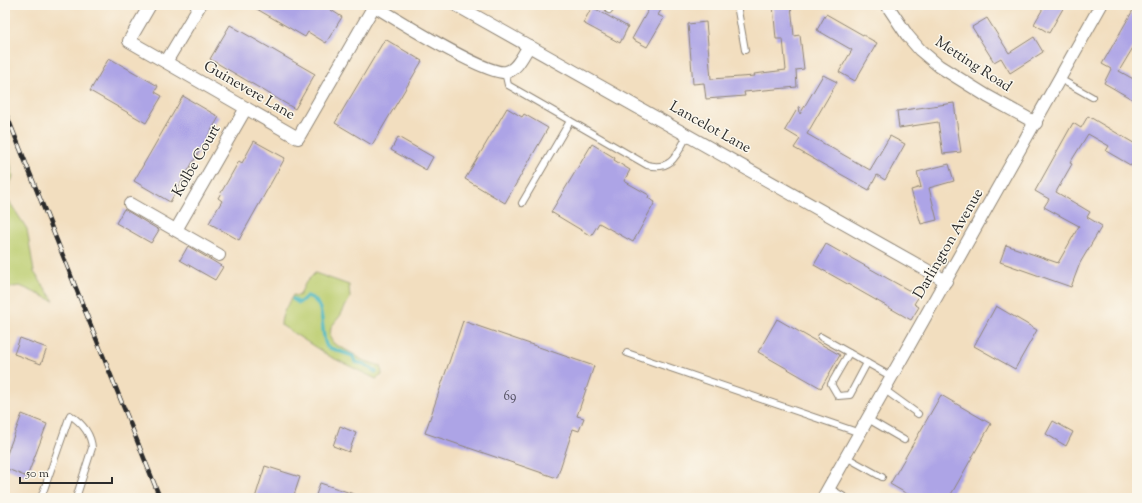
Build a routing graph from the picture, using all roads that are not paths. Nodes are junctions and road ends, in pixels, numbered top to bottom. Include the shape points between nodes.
1 (150, 5) edge
2 (200, 5) edge
3 (374, 5) edge
4 (456, 5) edge
5 (737, 5) edge
6 (887, 5) edge
7 (1101, 5) edge
8 (529, 46) junction
9 (745, 50) dead end
10 (166, 62) junction
11 (505, 72) junction
12 (1060, 79) junction
13 (1092, 97) dead end
14 (246, 108) junction
15 (570, 120) junction
16 (1036, 123) junction
17 (688, 134) junction
18 (522, 203) dead end
19 (130, 204) dead end
20 (176, 230) junction
21 (219, 254) dead end
22 (946, 281) junction
23 (821, 337) dead end
24 (849, 353) junction
25 (627, 354) dead end
26 (867, 363) junction
27 (892, 377) junction
28 (885, 390) junction
29 (918, 414) dead end
30 (868, 419) junction
31 (860, 433) junction
32 (904, 440) dead end
33 (846, 457) junction
34 (882, 477) dead end
35 (826, 493) edge
36 (41, 498) edge
37 (76, 498) edge
38 (846, 498) edge

1 - 10 street, Guinevere Lane via 129,41
2 - 10 street
3 - 11 street via 475,64
3 - 14 street, Guinevere Lane via 298,138
4 - 8 street, Lancelot Lane
5 - 9 lane
6 - 16 street, Metting Road via 920,50 940,66
7 - 12 street, Darlington Avenue
8 - 11 street via 514,69
8 - 17 street, Lancelot Lane
10 - 14 street, Guinevere Lane
11 - 15 lane via 508,84
12 - 13 lane
12 - 16 street, Darlington Avenue
14 - 20 street, Kolbe Court
15 - 17 lane via 647,166 669,164
15 - 18 lane
16 - 22 street, Darlington Avenue
17 - 22 street, Lancelot Lane
19 - 20 street
20 - 21 street
22 - 27 street, Darlington Avenue
23 - 24 lane
24 - 26 lane
24 - 26 lane via 831,384 838,396 850,395
25 - 31 lane
26 - 27 lane
27 - 28 street, Darlington Avenue
28 - 29 lane
28 - 30 street, Darlington Avenue
30 - 31 street, Darlington Avenue
30 - 32 lane
31 - 33 street, Darlington Avenue
33 - 34 lane
33 - 35 street, Darlington Avenue
35 - 38 lane
36 - 37 lane via 70,415 88,430 92,445

